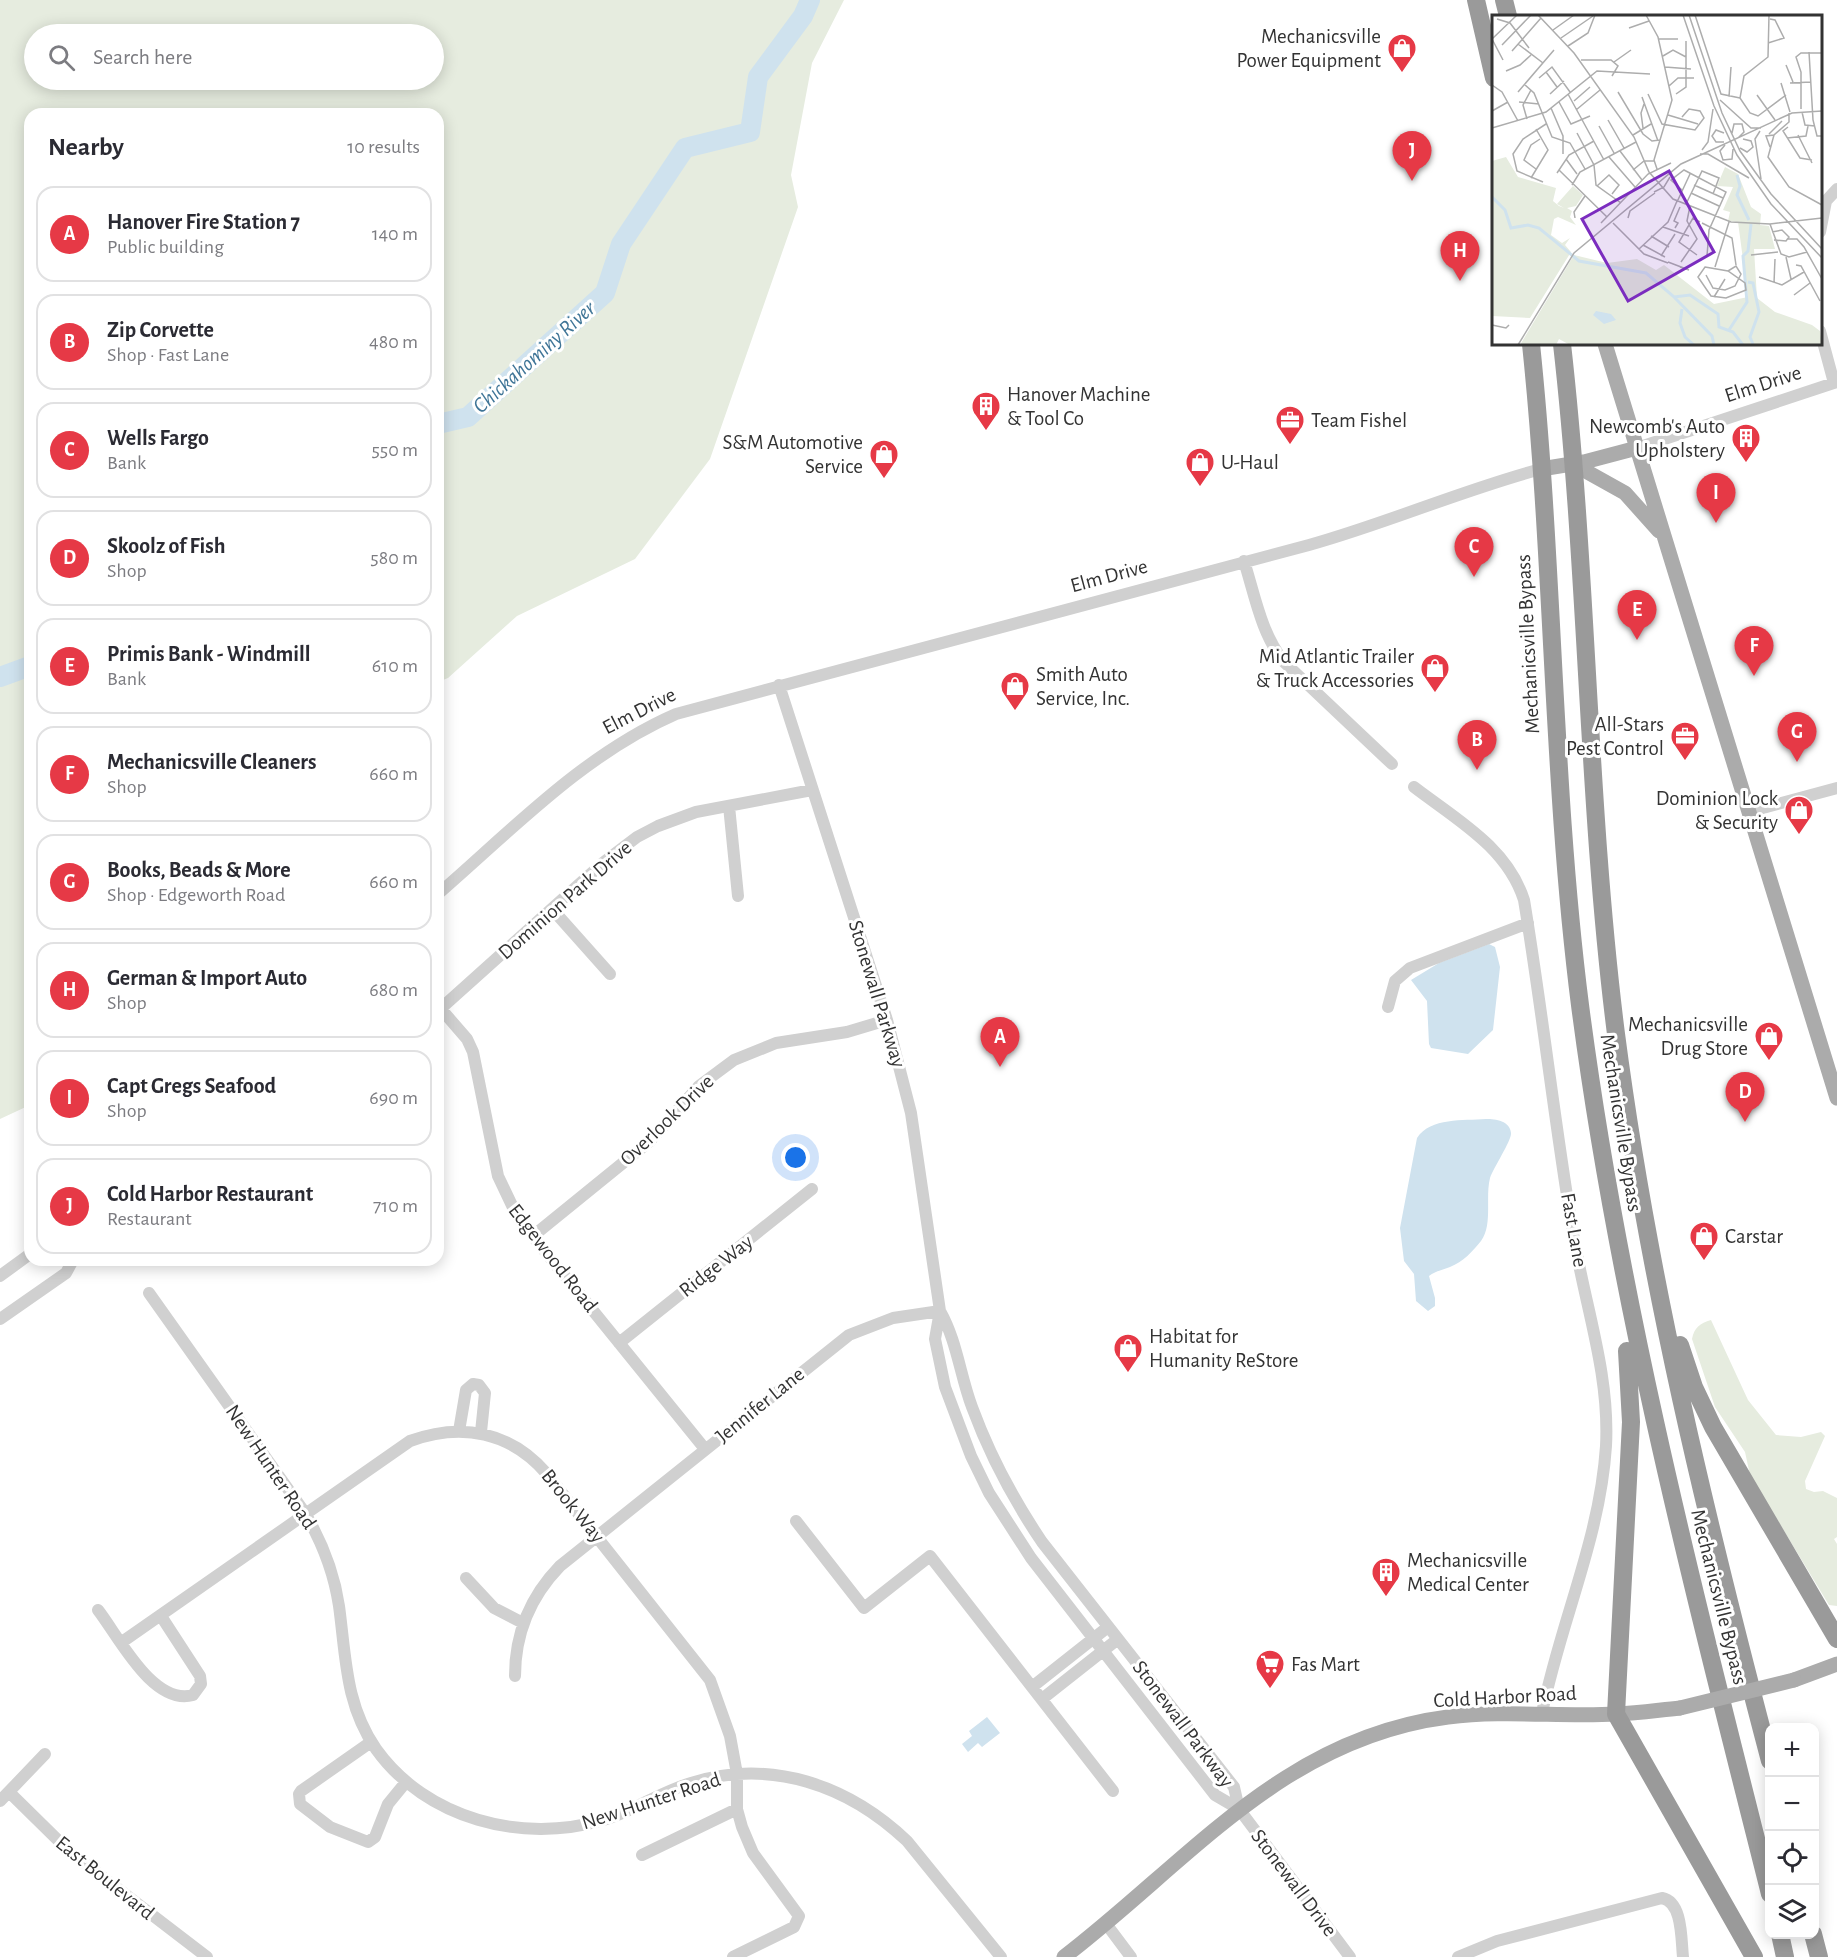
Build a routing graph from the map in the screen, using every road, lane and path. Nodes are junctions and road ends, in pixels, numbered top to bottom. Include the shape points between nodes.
1 (1476, 0) edge
2 (1504, 0) edge
3 (1508, 15) edge
4 (1492, 69) edge
5 (1837, 189) edge
6 (1822, 226) edge
7 (1822, 335) edge
8 (1531, 345) edge
9 (1562, 345) edge
10 (1605, 345) edge
11 (1836, 383) edge
12 (1637, 448) junction
13 (1573, 464) junction
14 (1541, 469) junction
15 (1664, 537) junction
16 (1244, 561) junction
17 (779, 685) junction
18 (1392, 764) dead end
19 (1414, 788) dead end
20 (1837, 788) edge
21 (812, 790) junction
22 (729, 806) junction
23 (1748, 812) junction
24 (444, 889) edge
25 (738, 896) dead end
26 (553, 910) junction
27 (1528, 922) junction
28 (610, 974) dead end
29 (444, 1006) edge
30 (1388, 1007) dead end
31 (444, 1015) edge
32 (887, 1020) junction
33 (1837, 1098) edge
34 (1606, 1183) junction
35 (812, 1189) dead end
36 (1644, 1211) junction
37 (533, 1236) junction
38 (24, 1258) edge
39 (70, 1266) edge
40 (0, 1276) edge
41 (149, 1293) dead end
42 (940, 1311) junction
43 (0, 1319) edge
44 (619, 1343) junction
45 (459, 1431) junction
46 (481, 1432) junction
47 (705, 1449) junction
48 (305, 1513) junction
49 (796, 1521) dead end
50 (598, 1536) junction
51 (466, 1578) dead end
52 (98, 1610) dead end
53 (161, 1616) junction
54 (523, 1623) junction
55 (1108, 1627) junction
56 (1094, 1639) junction
57 (1118, 1639) junction
58 (1837, 1639) edge
59 (122, 1642) junction
60 (1103, 1650) junction
61 (1837, 1664) edge
62 (515, 1676) dead end
63 (1032, 1687) junction
64 (1042, 1699) junction
65 (1542, 1713) junction
66 (1616, 1714) junction
67 (1765, 1741) edge
68 (371, 1742) junction
69 (45, 1754) dead end
70 (737, 1774) junction
71 (406, 1782) junction
72 (1113, 1791) dead end
73 (5, 1796) edge
74 (737, 1809) junction
75 (1239, 1809) junction
76 (642, 1856) dead end
77 (1768, 1885) edge
78 (1107, 1924) junction
79 (1781, 1939) edge
80 (1814, 1939) edge
81 (207, 1957) edge
82 (733, 1957) edge
83 (1001, 1957) edge
84 (1064, 1957) edge
85 (1131, 1957) edge
86 (1350, 1957) edge
87 (1458, 1957) edge
88 (1683, 1957) edge
89 (1754, 1957) edge
90 (1785, 1957) edge
91 (1819, 1957) edge

1 - 4 highway
2 - 3 highway
5 - 6 street via 1826,201
7 - 11 street
8 - 14 highway, Mechanicsville Bypass
9 - 13 highway, Mechanicsville Bypass
10 - 12 main road
11 - 12 street, Elm Drive
12 - 13 main road, Elm Drive
12 - 15 main road
13 - 14 main road, Elm Drive
13 - 15 main road via 1625,493
13 - 36 highway, Mechanicsville Bypass via 1604,928 1616,1035
14 - 16 street, Elm Drive via 1478,486 1361,530
14 - 34 highway, Mechanicsville Bypass via 1567,885
15 - 23 main road
16 - 17 street, Elm Drive
16 - 18 street via 1274,650
17 - 21 street, Stonewall Parkway
17 - 24 street, Elm Drive via 676,714 622,740 577,772
19 - 27 street, Fast Lane via 1504,859 1519,884
20 - 23 street
21 - 22 street, Dominion Park Drive
21 - 32 street, Stonewall Parkway
22 - 25 street
22 - 26 street, Dominion Park Drive via 679,818 637,837
23 - 33 main road
26 - 28 street
26 - 29 street, Dominion Park Drive
27 - 30 street via 1410,968 1395,981
27 - 65 street, Fast Lane via 1572,1229 1606,1408 1598,1509 1556,1650
31 - 37 street, Edgewood Road via 474,1052 498,1176 518,1218
32 - 37 street, Overlook Drive via 847,1032 776,1043 734,1060 699,1086 650,1141
32 - 42 street, Stonewall Parkway via 918,1149
34 - 66 highway via 1630,1373 1631,1422
34 - 77 highway, Mechanicsville Bypass via 1638,1352
35 - 44 street, Ridge Way
36 - 58 highway via 1684,1360 1704,1411
36 - 67 highway, Mechanicsville Bypass via 1681,1399
37 - 44 street, Edgewood Road
38 - 40 street
39 - 43 street via 66,1273
41 - 48 street, New Hunter Road
42 - 47 street, Jennifer Lane via 893,1318 849,1335
42 - 55 street, Stonewall Parkway via 952,1333 971,1405 1000,1473 1042,1542
42 - 56 street, Stonewall Parkway via 934,1339 945,1388 971,1456 1006,1523
44 - 47 street, Edgewood Road
45 - 46 street, Brook Way
45 - 46 street via 466,1390 473,1384 485,1393
45 - 48 street, Brook Way via 426,1435 403,1445
46 - 50 street, Brook Way via 503,1439 536,1462
47 - 50 street, Jennifer Lane
48 - 53 street, Brook Way
48 - 68 street, New Hunter Road via 332,1574 346,1680
49 - 63 street via 864,1608 930,1556
50 - 54 street, Jennifer Lane via 550,1577
50 - 70 street, Brook Way via 710,1680 730,1736
51 - 54 street via 494,1608
52 - 59 street
53 - 59 street, Brook Way
53 - 59 street via 200,1676 201,1684 193,1695 175,1697 159,1690
54 - 62 street, Jennifer Lane
55 - 56 street
55 - 57 street, Stonewall Parkway
56 - 60 street, Stonewall Parkway
56 - 63 street
57 - 60 street
57 - 75 street, Stonewall Parkway via 1234,1787
60 - 64 street
60 - 75 street, Stonewall Parkway via 1215,1795
61 - 66 main road, Cold Harbor Road, bridge via 1794,1680 1680,1708
63 - 64 street
64 - 72 street
65 - 66 main road, Cold Harbor Road
65 - 75 main road, Cold Harbor Road via 1448,1718 1410,1725 1298,1768
66 - 89 highway
68 - 71 street, New Hunter Road
68 - 71 street via 302,1791 300,1804 330,1827 368,1842 375,1837 388,1804
69 - 73 street
70 - 71 street, New Hunter Road via 690,1783 603,1820 551,1829 508,1827 462,1815 427,1798
70 - 74 street, Brook Way
70 - 83 street, New Hunter Road via 805,1780 870,1810 907,1841
73 - 81 street, East Boulevard via 70,1852
74 - 76 street
74 - 82 street, Brook Way via 753,1854 799,1916 794,1927
75 - 78 main road, Cold Harbor Road
75 - 86 street, Stonewall Drive
78 - 84 main road, Cold Harbor Road
78 - 85 street
79 - 90 highway
80 - 91 highway
87 - 88 street via 1497,1941 1662,1898 1676,1909

